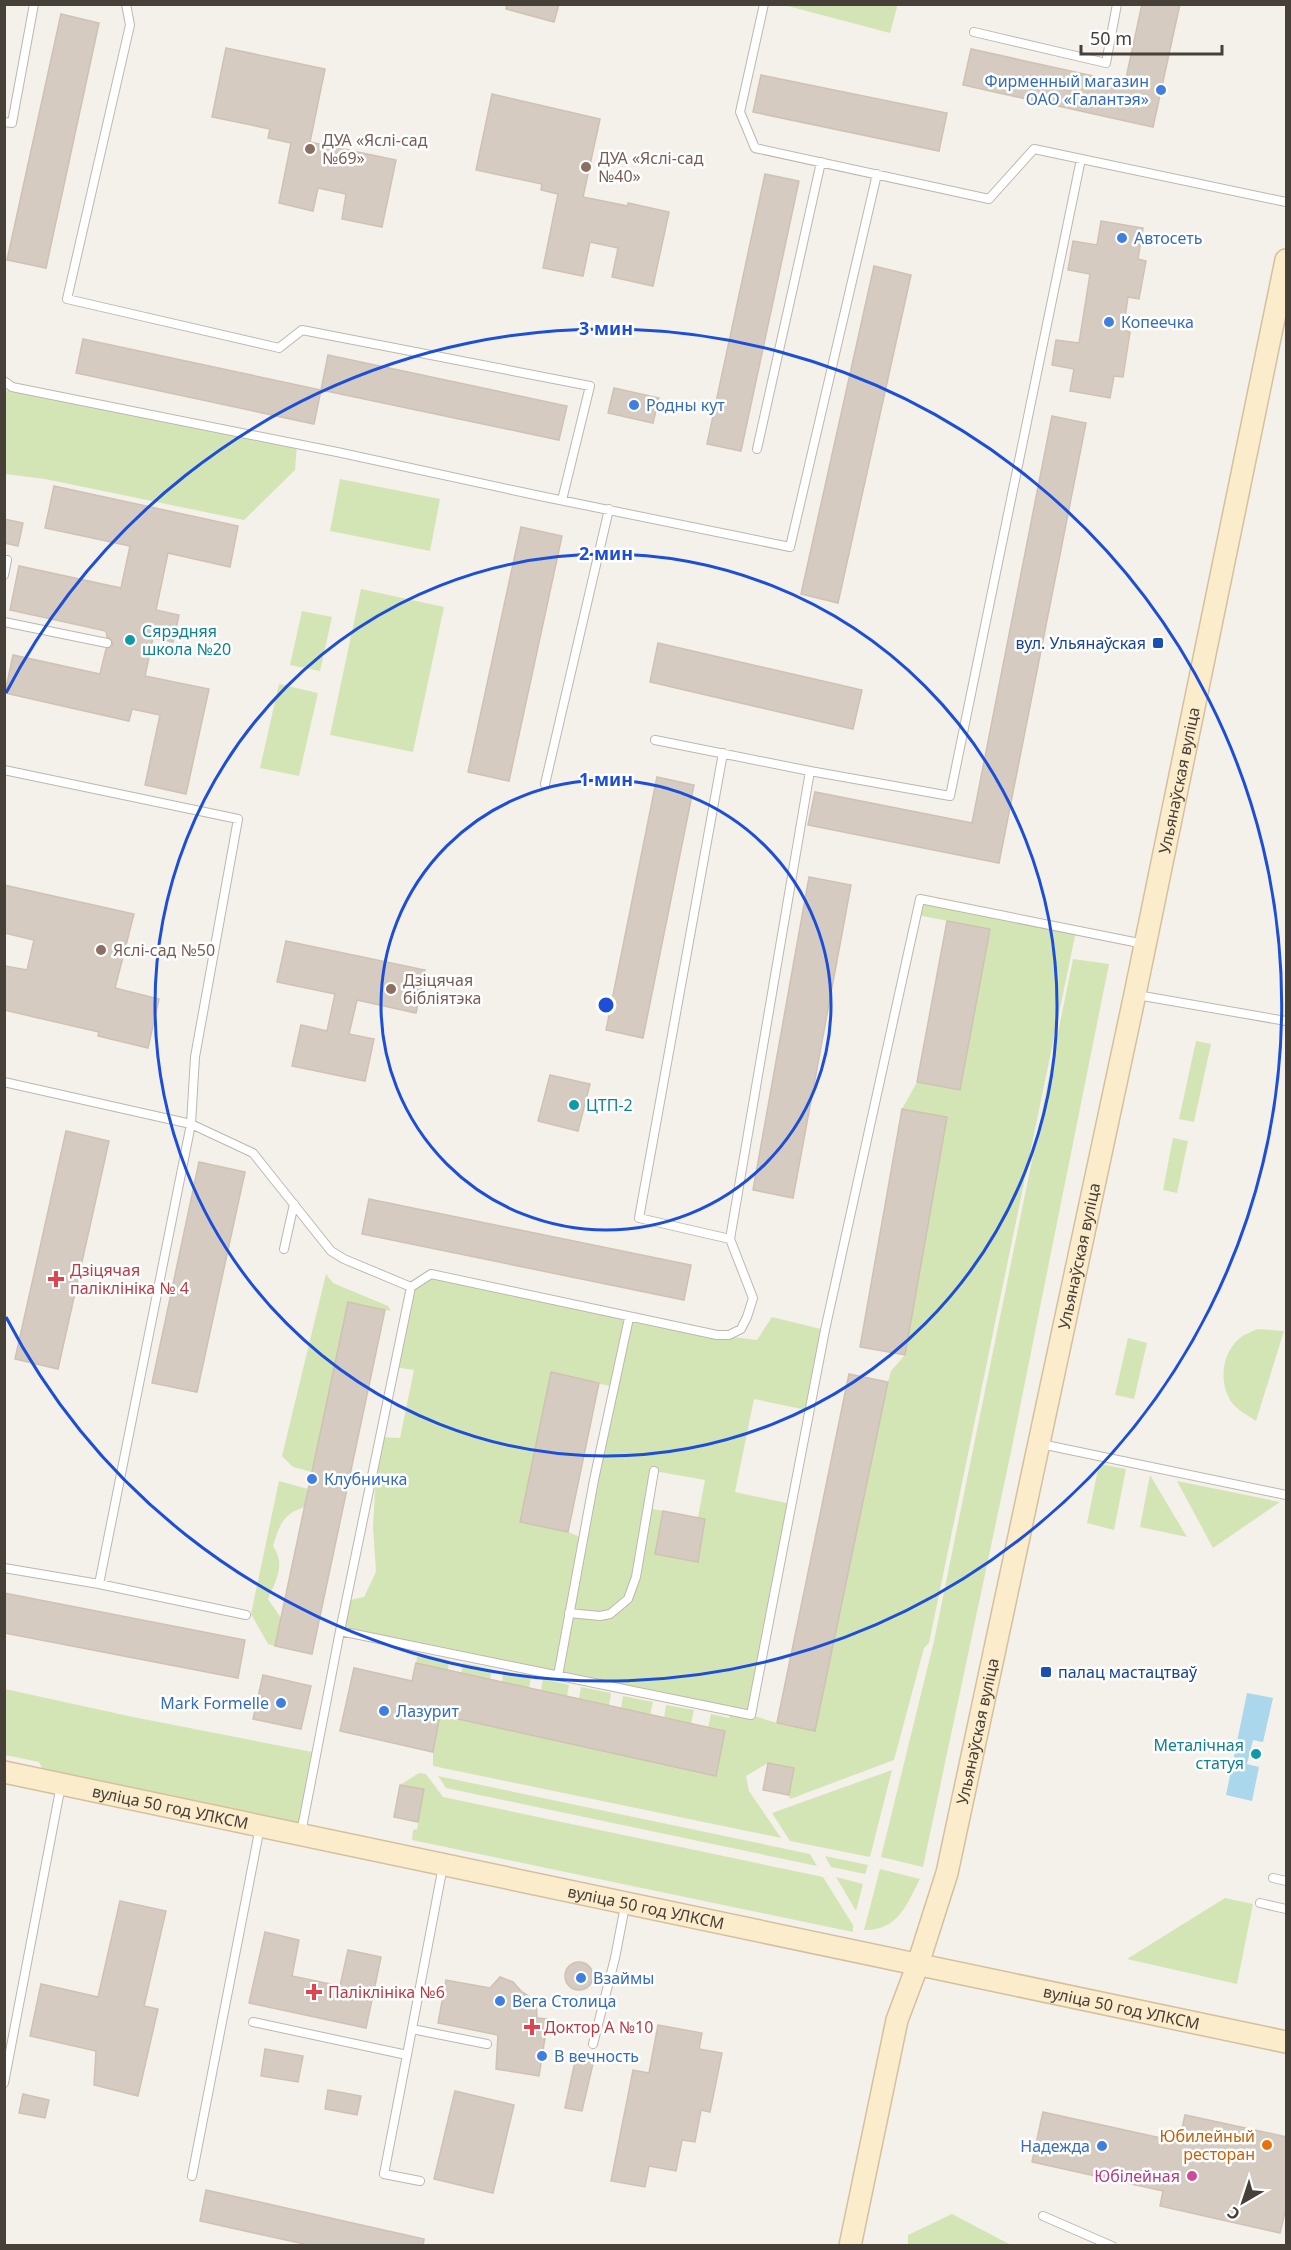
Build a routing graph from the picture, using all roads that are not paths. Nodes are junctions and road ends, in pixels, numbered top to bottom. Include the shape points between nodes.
1 (34, 4) edge
2 (126, 4) edge
3 (764, 4) edge
4 (1117, 4) edge
5 (974, 32) dead end
6 (4, 122) edge
7 (1081, 159) junction
8 (821, 162) junction
9 (877, 174) junction
10 (1287, 202) edge
11 (1287, 260) edge
12 (1281, 311) edge
13 (4, 381) edge
14 (758, 449) dead end
15 (562, 500) junction
16 (609, 509) junction
17 (7, 560) dead end
18 (4, 575) edge
19 (4, 622) edge
20 (107, 644) dead end
21 (655, 740) dead end
22 (723, 753) junction
23 (4, 770) edge
24 (810, 771) junction
25 (545, 784) dead end
26 (1146, 944) junction
27 (1136, 994) junction
28 (1287, 1021) edge
29 (4, 1082) edge
30 (191, 1124) junction
31 (294, 1204) junction
32 (730, 1239) junction
33 (284, 1249) dead end
34 (411, 1287) junction
35 (629, 1318) junction
36 (1039, 1444) junction
37 (654, 1471) dead end
38 (1287, 1495) edge
39 (4, 1568) edge
40 (99, 1584) junction
41 (569, 1614) junction
42 (246, 1615) dead end
43 (340, 1631) junction
44 (558, 1676) junction
45 (4, 1772) edge
46 (61, 1784) junction
47 (260, 1826) junction
48 (301, 1834) junction
49 (444, 1864) junction
50 (1273, 1878) dead end
51 (1287, 1881) edge
52 (626, 1903) junction
53 (1260, 1903) dead end
54 (1287, 1909) edge
55 (918, 1965) junction
56 (253, 2022) dead end
57 (412, 2029) junction
58 (1287, 2043) edge
59 (487, 2044) dead end
60 (592, 2044) dead end
61 (407, 2055) junction
62 (4, 2083) edge
63 (192, 2176) dead end
64 (420, 2181) dead end
65 (1043, 2216) dead end
66 (850, 2246) edge
67 (1112, 2246) edge

1 - 6 lane via 12,123
2 - 15 lane via 130,25 68,299 279,348 302,330 590,386
3 - 8 lane via 740,112 755,148
4 - 5 lane via 1106,63
7 - 9 lane via 1034,149 990,199
7 - 10 lane
7 - 24 lane via 950,796
8 - 9 lane
8 - 14 lane
9 - 16 lane via 790,547
11 - 12 main road, Ульянаўская вуліца
12 - 26 main road, Ульянаўская вуліца
13 - 15 lane via 12,387
15 - 16 lane
16 - 25 lane
17 - 18 lane
19 - 20 lane
21 - 22 lane
22 - 24 lane
22 - 32 lane via 639,1218
23 - 30 lane via 238,819 195,1057
24 - 32 lane
26 - 27 main road, Ульянаўская вуліца
26 - 44 lane via 920,899 825,1330 751,1715
27 - 28 lane
27 - 36 main road, Ульянаўская вуліца
29 - 30 lane
30 - 31 lane via 253,1153
30 - 40 lane
31 - 33 lane
31 - 34 lane via 331,1251
32 - 35 lane via 753,1298 741,1329 723,1336
34 - 35 lane via 431,1274
34 - 43 lane
35 - 41 lane
36 - 38 lane
36 - 55 main road, Ульянаўская вуліца via 947,1873
37 - 41 lane via 636,1577 628,1599 610,1614
39 - 40 lane
40 - 42 lane
41 - 44 lane
43 - 44 lane
43 - 48 lane
45 - 46 main road, вуліца 50 год УЛКСМ
46 - 47 main road, вуліца 50 год УЛКСМ
46 - 62 lane
47 - 48 main road, вуліца 50 год УЛКСМ
47 - 63 lane
48 - 49 main road, вуліца 50 год УЛКСМ
49 - 52 main road, вуліца 50 год УЛКСМ
49 - 57 lane
50 - 51 lane
52 - 55 main road, вуліца 50 год УЛКСМ
52 - 60 lane
53 - 54 lane
55 - 58 main road, вуліца 50 год УЛКСМ
55 - 66 main road, Ульянаўская вуліца via 897,2020
56 - 61 lane
57 - 59 lane
57 - 61 lane
61 - 64 lane via 384,2174
65 - 67 lane

